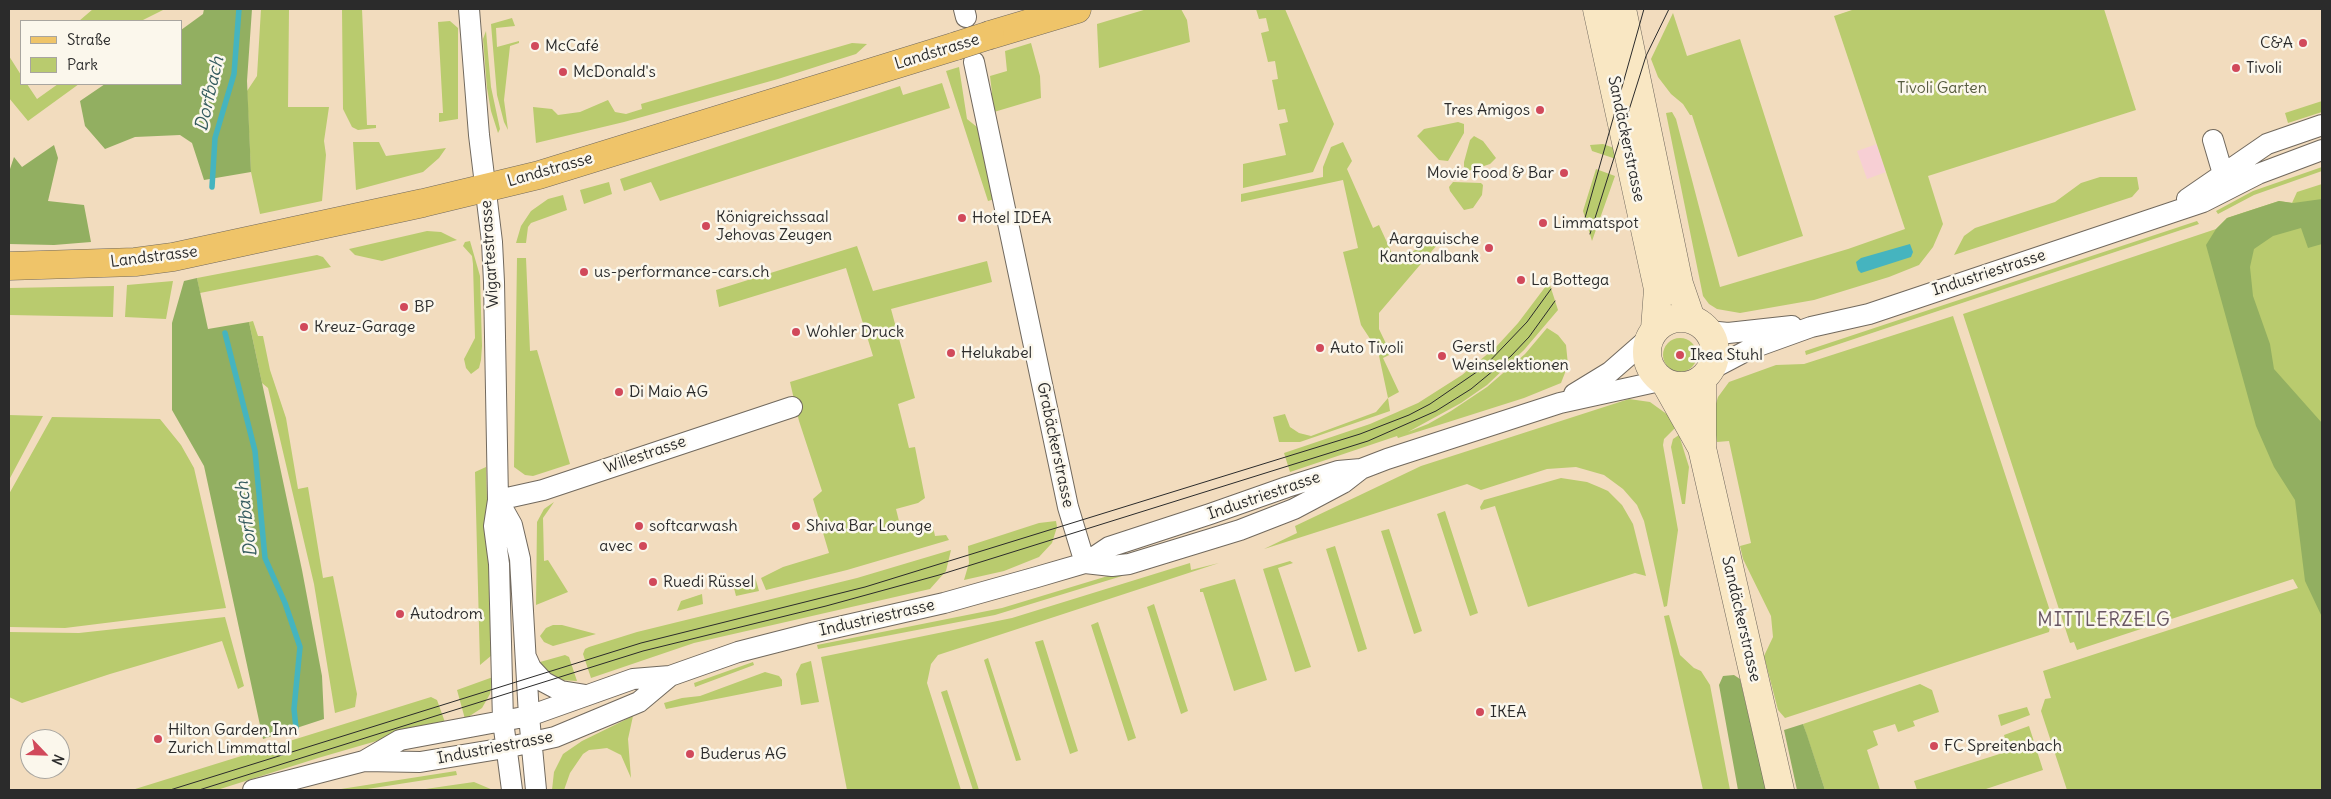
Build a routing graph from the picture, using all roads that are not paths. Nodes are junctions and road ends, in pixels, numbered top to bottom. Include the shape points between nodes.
1 (469, 9) edge
2 (1076, 9) edge
3 (1598, 9) edge
4 (1622, 9) edge
5 (965, 54) junction
6 (1618, 104) junction
7 (2322, 125) edge
8 (1646, 126) junction
9 (2213, 140) junction
10 (2267, 144) junction
11 (2322, 150) edge
12 (2232, 178) junction
13 (485, 189) junction
14 (2197, 199) junction
15 (9, 266) edge
16 (1700, 325) junction
17 (1811, 327) junction
18 (1652, 333) junction
19 (1706, 375) junction
20 (1663, 382) junction
21 (1560, 403) junction
22 (792, 407) dead end
23 (1702, 448) junction
24 (498, 500) junction
25 (1085, 563) junction
26 (525, 655) junction
27 (670, 676) junction
28 (590, 695) junction
29 (529, 716) junction
30 (503, 721) junction
31 (532, 742) junction
32 (505, 748) junction
33 (364, 760) junction
34 (253, 790) edge
35 (512, 790) edge
36 (536, 790) edge
37 (1780, 790) edge

1 - 13 street, Wigartestrasse
2 - 5 main road, Landstrasse, bridge via 990,35
3 - 6 street, Sandäckerstrasse
4 - 8 street, Sandäckerstrasse
5 - 13 main road, Landstrasse
5 - 25 street, Grabäckerstrasse via 1068,507
6 - 8 street via 1635,111
6 - 18 street, Sandäckerstrasse via 1658,289
7 - 10 street
8 - 16 street, Sandäckerstrasse via 1679,284
9 - 10 street via 2231,152
9 - 12 street
9 - 14 street via 2211,170
10 - 12 street
11 - 12 street
12 - 14 street via 2222,187
13 - 15 main road, Landstrasse via 173,257 135,262
13 - 24 street, Wigartestrasse via 494,282
14 - 17 street, Industriestrasse via 2165,215 1869,314
16 - 17 street, Industriestrasse via 1728,333
16 - 18 street via 1672,319
16 - 19 street via 1715,351
17 - 19 street, Industriestrasse via 1750,348
18 - 20 street via 1647,346 1649,366
18 - 21 street, Industriestrasse via 1610,372
19 - 20 street via 1685,386
19 - 23 street, Sandäckerstrasse
20 - 21 street, Industriestrasse
20 - 23 street, Sandäckerstrasse
21 - 25 street, Industriestrasse via 1361,469 1343,483 1294,509 1240,530 1129,564
22 - 24 street, Willestrasse via 543,490
23 - 37 street, Sandäckerstrasse
24 - 26 street via 512,525 520,559
24 - 30 street via 494,526 499,564
25 - 27 street, Industriestrasse via 944,602 738,652
26 - 28 street via 536,675 551,687
26 - 29 street
27 - 28 street, Industriestrasse via 633,679
27 - 31 street, Industriestrasse via 639,702 555,737
28 - 29 street, Industriestrasse
29 - 30 street, Industriestrasse
29 - 31 street
30 - 32 street
30 - 33 street, Industriestrasse via 400,740
31 - 32 street, Industriestrasse
31 - 36 street
32 - 33 street, Industriestrasse via 420,762
32 - 35 street
33 - 34 street, Industriestrasse

